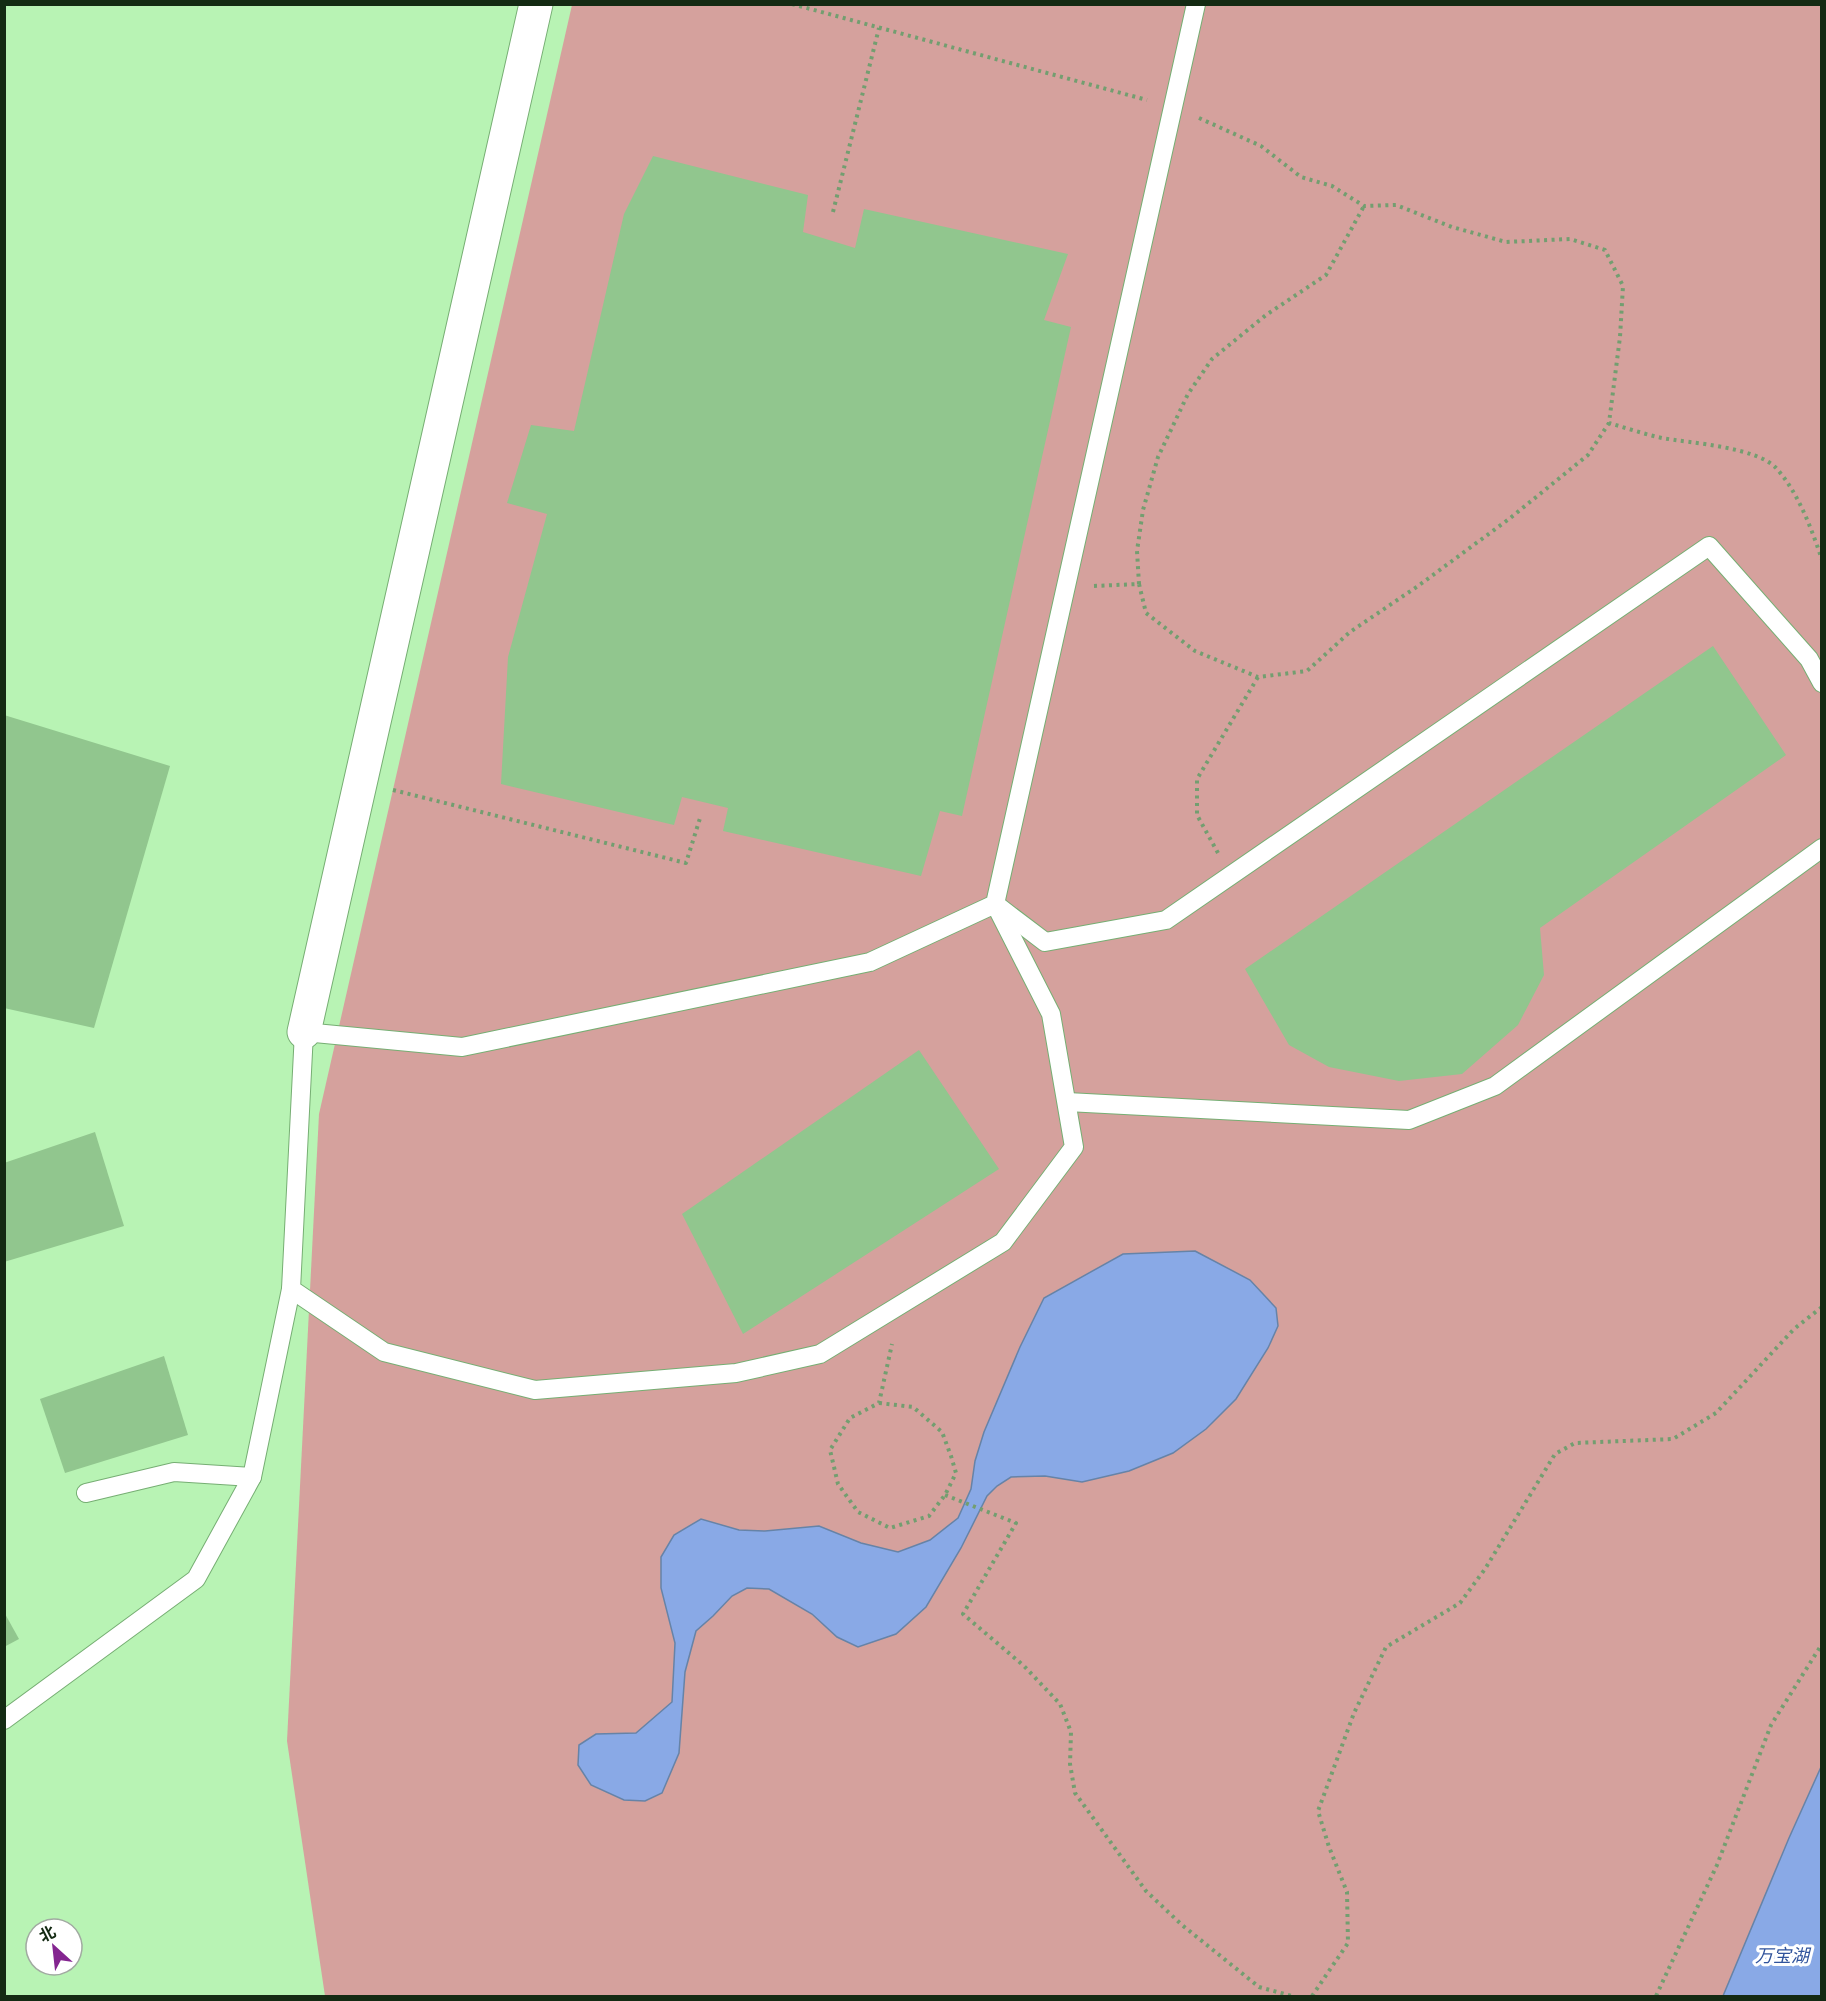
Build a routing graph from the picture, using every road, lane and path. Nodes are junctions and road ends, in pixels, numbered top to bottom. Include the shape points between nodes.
1 (536, 4) edge
2 (792, 4) edge
3 (1197, 4) edge
4 (879, 28) junction
5 (1174, 107) junction
6 (1364, 206) junction
7 (833, 212) dead end
8 (1609, 423) junction
9 (1821, 560) edge
10 (1139, 584) junction
11 (1066, 588) junction
12 (1258, 677) junction
13 (1821, 683) edge
14 (360, 782) junction
15 (701, 815) dead end
16 (1821, 848) edge
17 (1230, 876) junction
18 (995, 904) junction
19 (304, 1032) junction
20 (1067, 1102) junction
21 (291, 1289) junction
22 (900, 1305) junction
23 (1821, 1307) edge
24 (879, 1404) junction
25 (252, 1478) junction
26 (86, 1493) dead end
27 (945, 1495) junction
28 (1821, 1644) edge
29 (4, 1720) edge
30 (1292, 1996) edge
31 (1312, 1996) edge
32 (1656, 1996) edge

1 - 14 street
2 - 4 path
3 - 5 lane
4 - 5 path
4 - 7 path
5 - 6 path via 1261,146 1302,177 1332,186
5 - 11 lane
6 - 8 path via 1396,206 1506,242 1570,239 1605,250 1623,286
6 - 10 path via 1326,275 1266,315 1212,359 1188,394 1158,456 1143,510 1137,551
8 - 9 path via 1661,438 1750,454 1776,467 1797,499
8 - 12 path via 1588,455 1509,519 1350,632 1307,671
10 - 11 path
10 - 12 path via 1146,613 1195,651
11 - 18 lane
12 - 17 path via 1197,779 1197,815
13 - 17 lane via 1809,658 1709,546
14 - 15 path via 686,863
14 - 19 street
16 - 20 lane via 1495,1086 1409,1120
17 - 18 lane via 1166,920 1045,942
18 - 19 lane via 870,962 462,1047
18 - 20 lane via 1051,1014
19 - 21 lane
20 - 22 lane via 1074,1147 1003,1242
21 - 22 lane via 384,1352 535,1390 736,1373 810,1357
21 - 25 lane
22 - 24 path
23 - 31 path via 1794,1329 1716,1413 1673,1438 1575,1443 1555,1454 1460,1603 1386,1647 1354,1713 1318,1811 1347,1892 1348,1943
24 - 27 path via 913,1407 942,1432 956,1473
24 - 27 path via 850,1418 830,1450 838,1484 858,1512 890,1528 929,1516
25 - 26 lane via 174,1472
25 - 29 lane via 196,1579
27 - 30 path via 1016,1523 963,1614 1024,1666 1059,1704 1071,1731 1070,1764 1075,1793 1146,1891 1182,1925 1259,1987
28 - 32 path via 1772,1725 1716,1865

